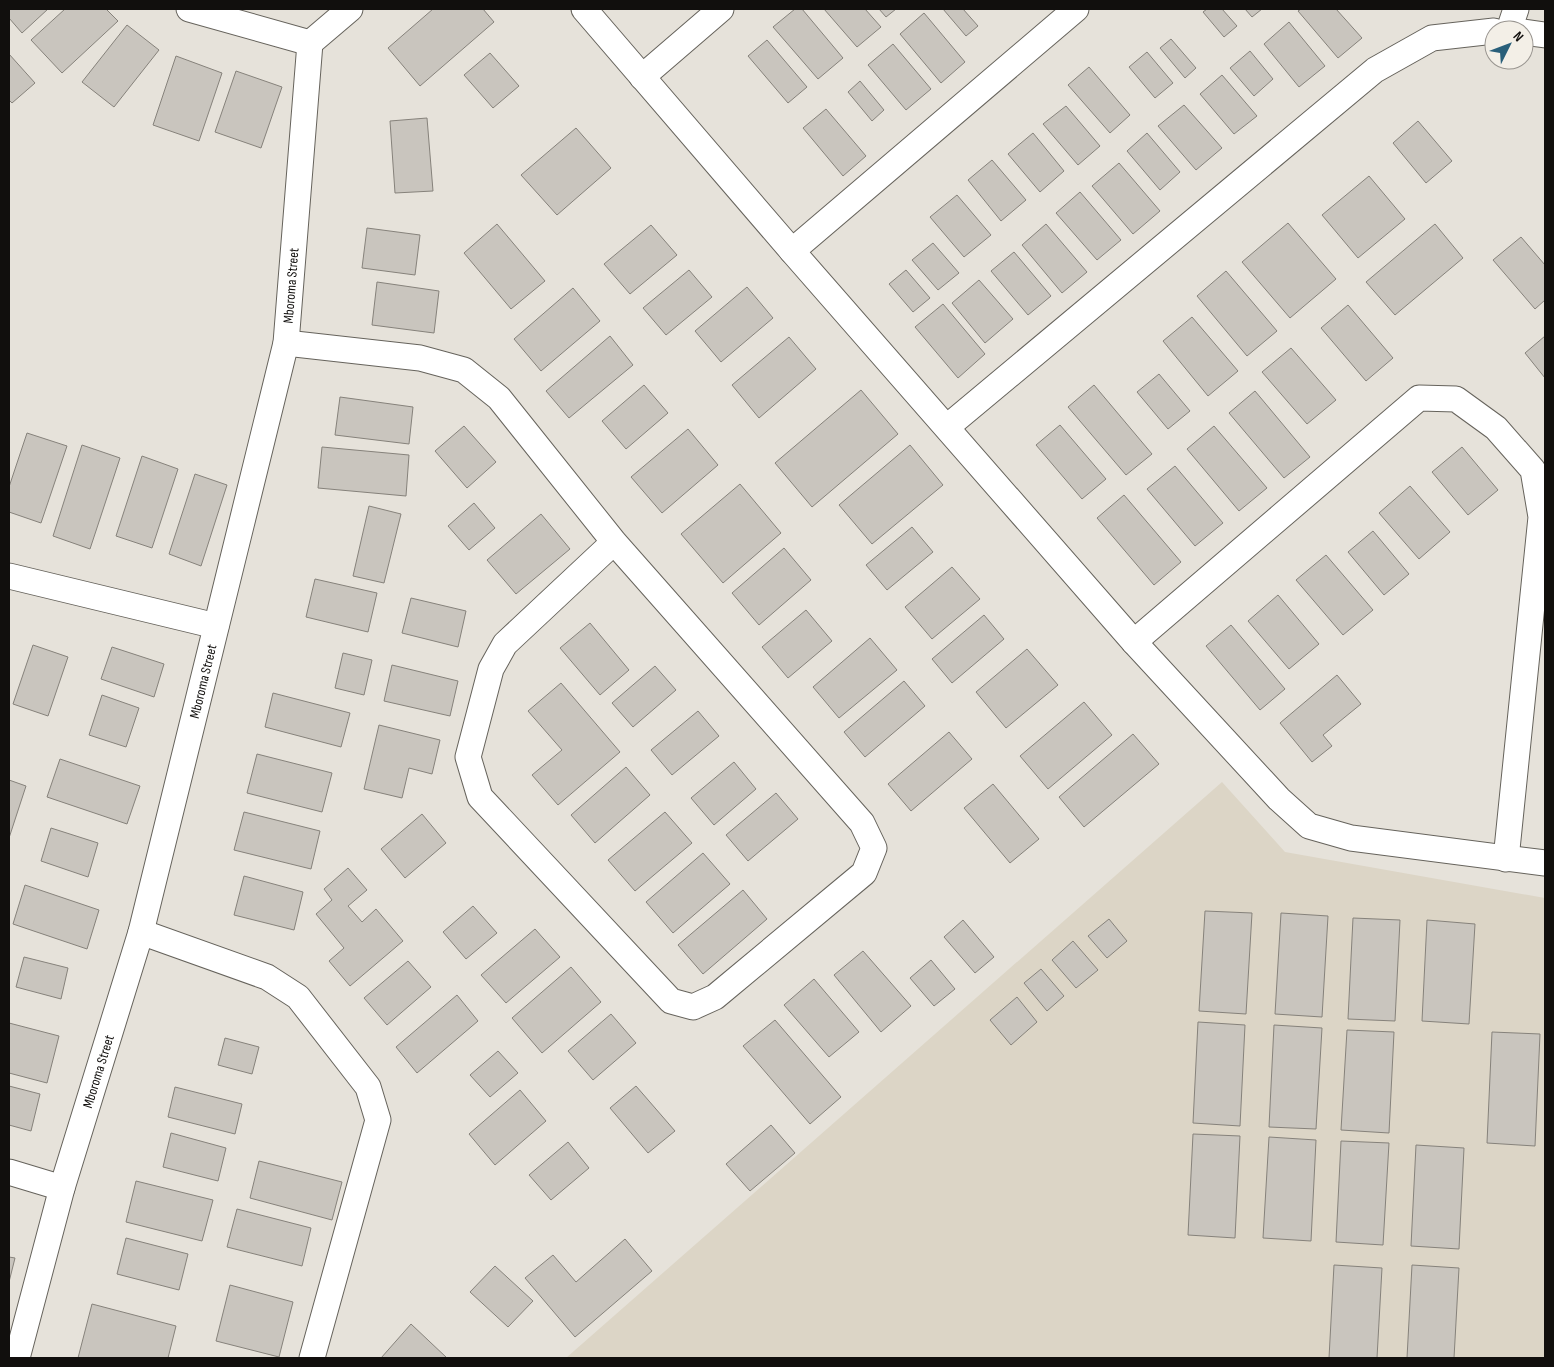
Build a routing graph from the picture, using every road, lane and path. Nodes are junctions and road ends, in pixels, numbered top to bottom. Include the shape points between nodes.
1 (189, 9) edge
2 (350, 9) edge
3 (584, 9) edge
4 (721, 9) edge
5 (1076, 9) edge
6 (1484, 32) edge
7 (310, 43) junction
8 (642, 78) junction
9 (792, 251) junction
10 (286, 342) junction
11 (947, 427) junction
12 (614, 542) junction
13 (9, 576) edge
14 (216, 626) junction
15 (1134, 642) junction
16 (1506, 859) junction
17 (1545, 863) edge
18 (141, 932) junction
19 (9, 1172) edge
20 (62, 1188) junction
21 (16, 1358) edge
22 (312, 1358) edge

1 - 7 street
2 - 7 street
3 - 8 street
4 - 8 street
5 - 9 street
6 - 11 street via 1432,38 1375,70
7 - 10 street, Mboroma Street
8 - 9 street
9 - 11 street
10 - 12 street via 420,358 464,370 499,398
10 - 14 street, Mboroma Street
11 - 15 street
12 - 12 street via 862,823 874,848 864,873 714,997 693,1007 671,1001 480,797 468,757 490,669 505,644
13 - 14 street
14 - 18 street, Mboroma Street
15 - 16 street via 1279,799 1309,826 1351,838
15 - 16 street via 1419,398 1456,399 1496,428 1533,470 1541,517
16 - 17 street
18 - 20 street, Mboroma Street
18 - 22 street via 267,977 298,997 368,1087 378,1120
19 - 20 street
20 - 21 street, Mboroma Street

